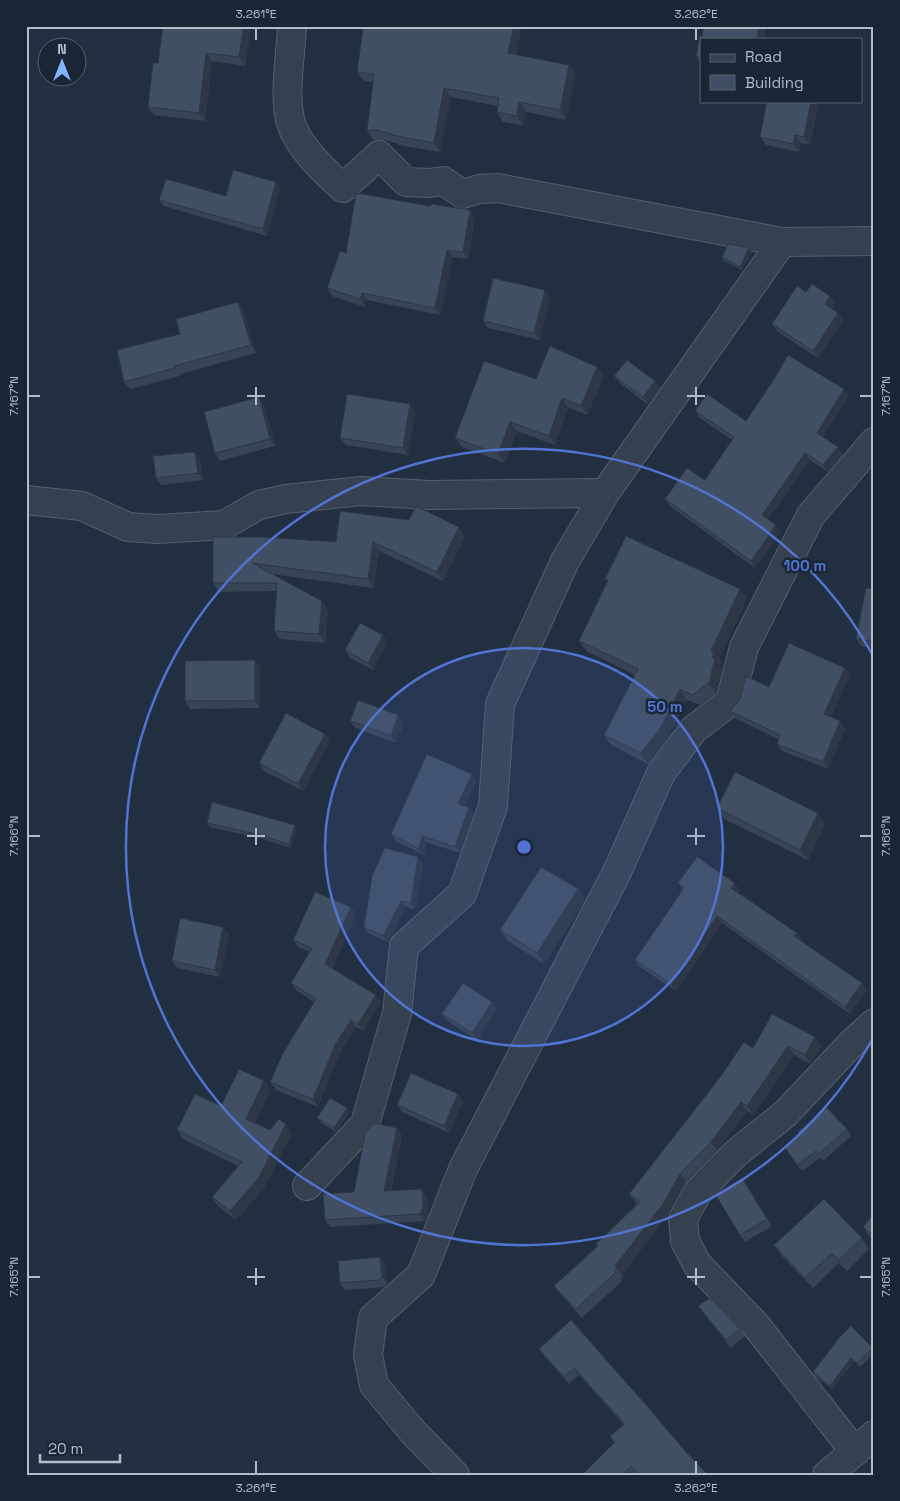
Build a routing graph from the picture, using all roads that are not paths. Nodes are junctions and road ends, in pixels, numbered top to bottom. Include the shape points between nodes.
1 (292, 26) edge
2 (874, 241) edge
3 (782, 242) junction
4 (874, 442) edge
5 (605, 493) junction
6 (26, 500) edge
7 (874, 1023) edge
8 (307, 1186) dead end
9 (864, 1443) edge
10 (455, 1475) edge
11 (827, 1475) edge

1 - 3 street via 288,88 291,123 320,169 343,188 379,155 406,182 443,181 463,194 498,188
2 - 3 street
3 - 5 street
4 - 10 street via 811,515 744,647 730,702 694,729 661,773 617,872 463,1169 421,1275 373,1318 368,1355 374,1385
5 - 6 street via 429,495 361,492 286,499 259,505 224,524 158,529 128,527 82,506
5 - 8 street via 566,561 500,704 493,806 462,894 404,946 397,1013 365,1124
7 - 9 street via 785,1114 735,1154 697,1193 683,1219 685,1241 696,1264 756,1324
9 - 11 street

